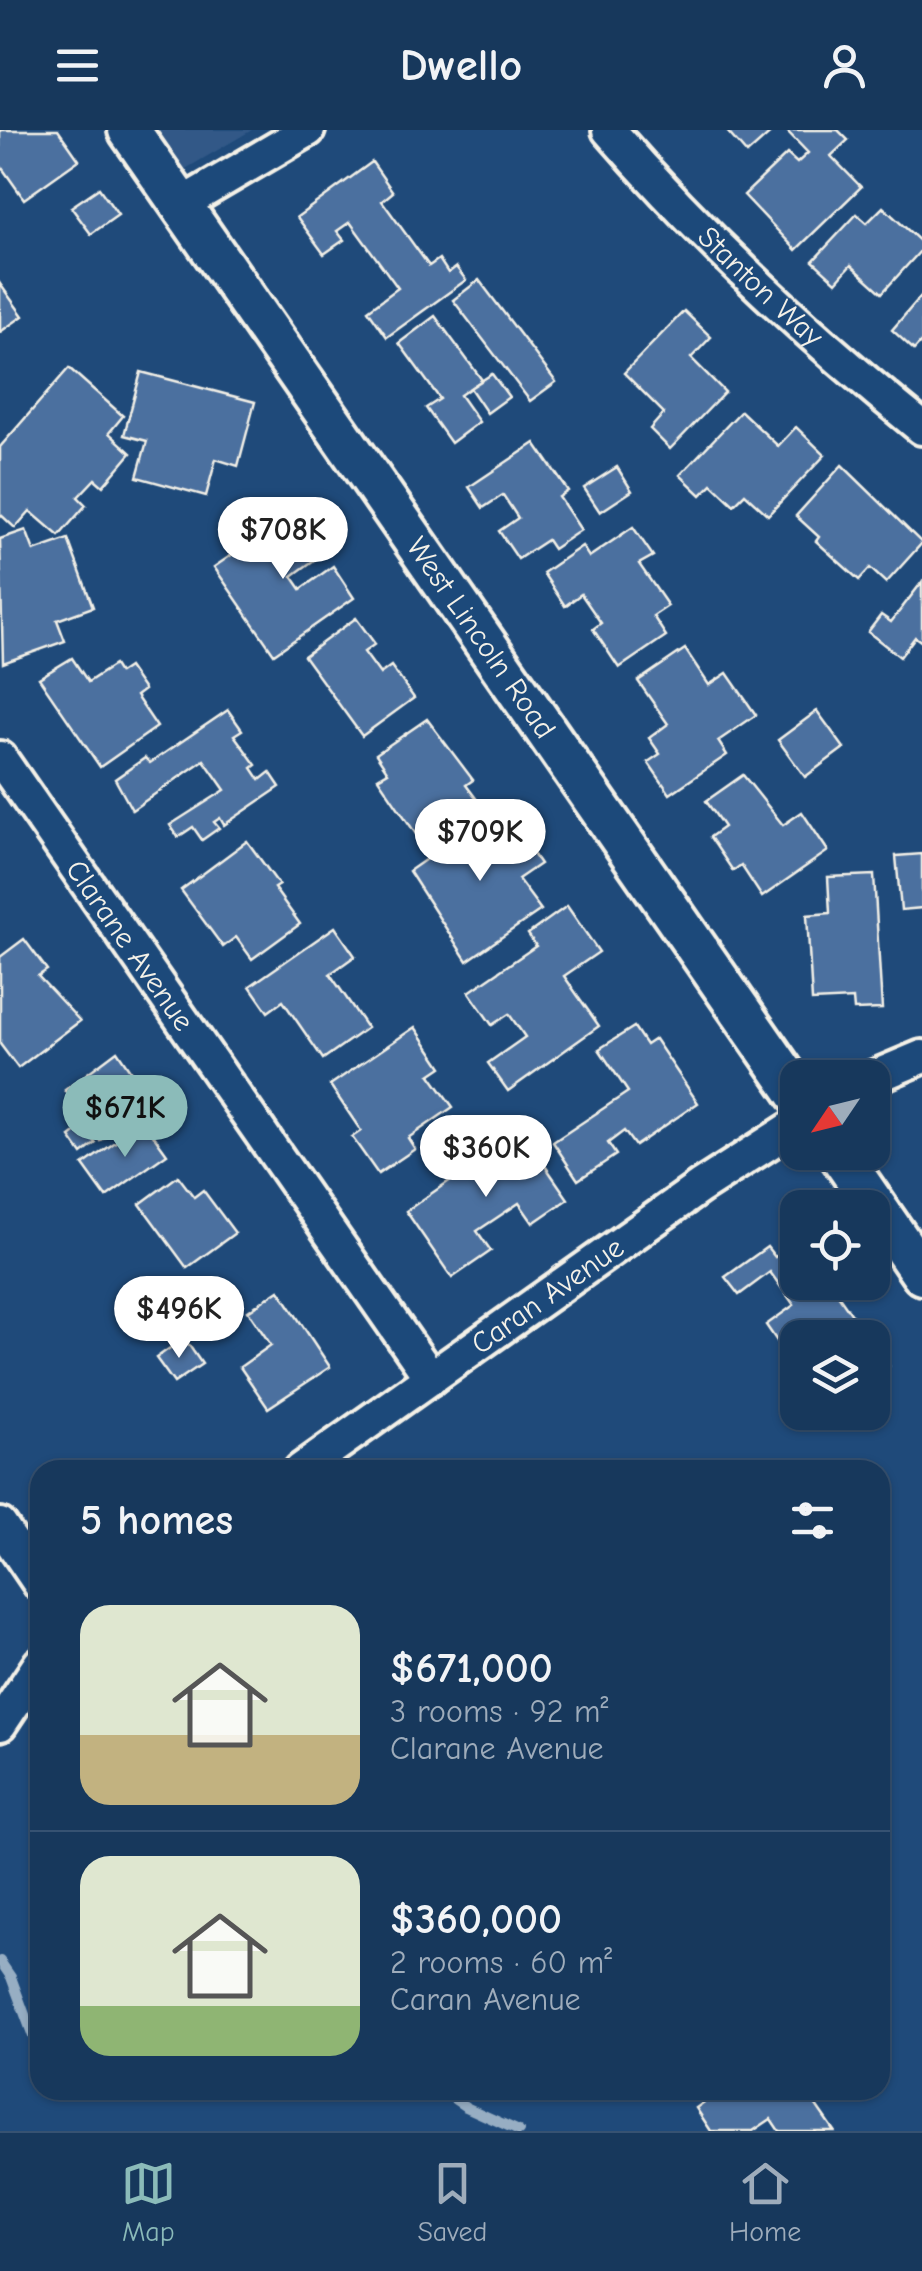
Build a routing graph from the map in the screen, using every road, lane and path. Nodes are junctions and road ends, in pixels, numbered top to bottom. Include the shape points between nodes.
1 (129, 130) edge
2 (308, 130) edge
3 (609, 130) edge
4 (180, 205) junction
5 (922, 428) edge
6 (0, 758) edge
7 (922, 1057) edge
8 (780, 1068) edge
9 (890, 1070) edge
10 (780, 1136) edge
11 (850, 1170) edge
12 (922, 1274) edge
13 (432, 1378) junction
14 (315, 1460) edge
15 (0, 1525) edge
16 (30, 1569) edge
17 (30, 1679) edge
18 (0, 1724) edge

1 - 4 street, West Lincoln Road
2 - 4 street
3 - 5 street, Stanton Way via 744,270
4 - 8 street, West Lincoln Road
6 - 13 street, Clarane Avenue
7 - 9 street
10 - 13 street, Caran Avenue
11 - 12 street
13 - 14 street, Caran Avenue
15 - 16 street
17 - 18 street

